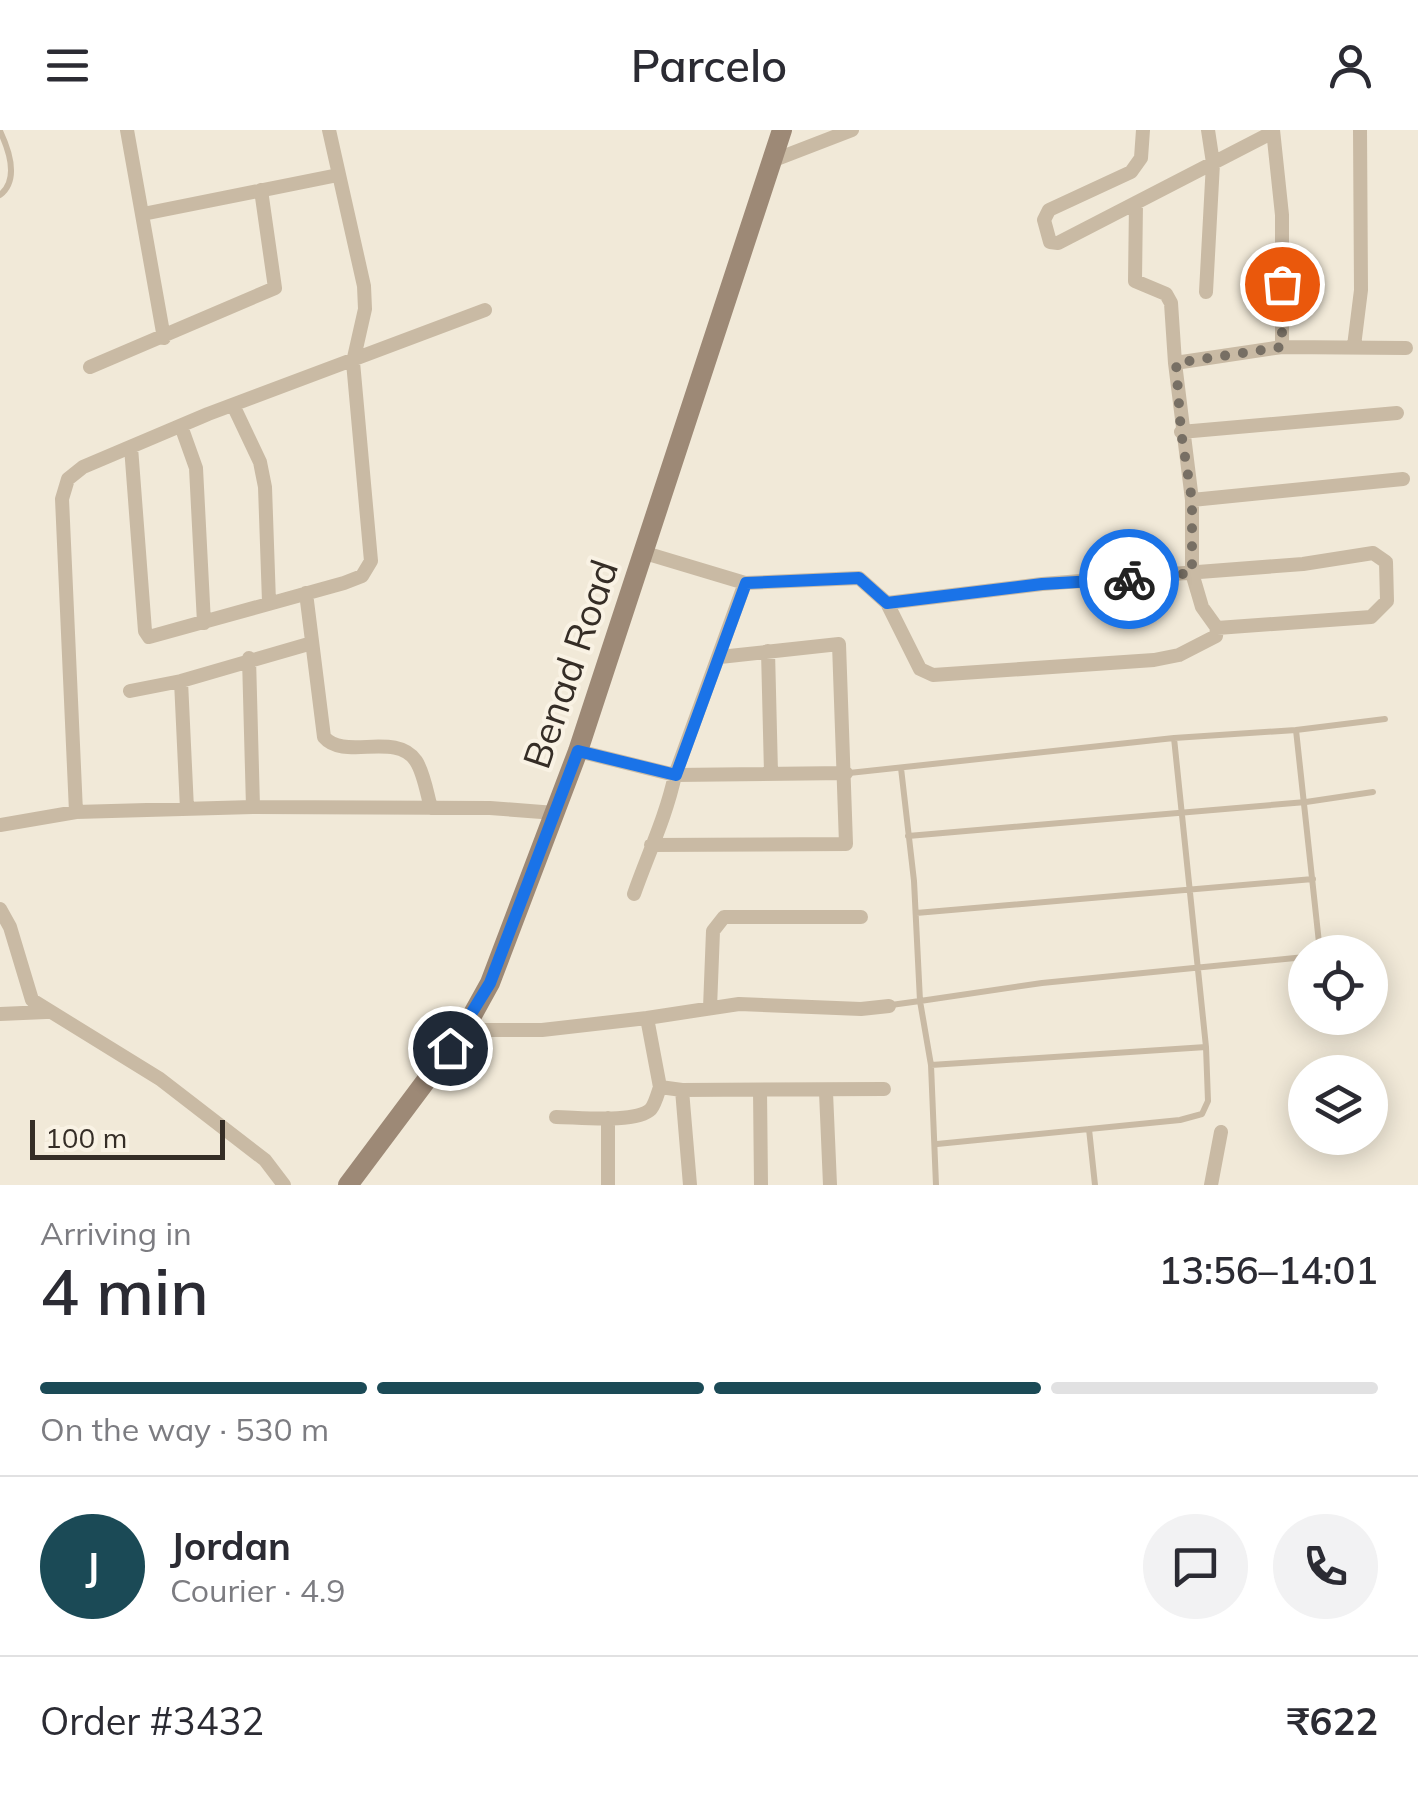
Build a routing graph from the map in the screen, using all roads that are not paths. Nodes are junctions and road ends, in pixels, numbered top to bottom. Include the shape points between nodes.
1 (128, 130) edge
2 (330, 130) edge
3 (782, 130) edge
4 (852, 130) edge
5 (1143, 130) edge
6 (1208, 130) edge
7 (1360, 130) edge
8 (0, 131) edge
9 (1273, 131) edge
10 (769, 162) junction
11 (1213, 162) junction
12 (338, 175) junction
13 (261, 190) junction
14 (0, 195) edge
15 (1136, 203) junction
16 (143, 214) junction
17 (1206, 292) dead end
18 (484, 310) dead end
19 (164, 338) junction
20 (1354, 346) junction
21 (1282, 347) junction
22 (1406, 348) dead end
23 (353, 362) junction
24 (1176, 363) junction
25 (90, 367) dead end
26 (233, 405) junction
27 (1396, 413) dead end
28 (181, 426) junction
29 (1181, 432) junction
30 (130, 447) junction
31 (1403, 479) dead end
32 (1192, 500) junction
33 (645, 553) junction
34 (1192, 573) junction
35 (746, 583) junction
36 (306, 593) junction
37 (269, 602) junction
38 (887, 603) junction
39 (204, 622) junction
40 (1217, 628) junction
41 (312, 643) junction
42 (768, 651) junction
43 (720, 657) junction
44 (249, 658) junction
45 (182, 681) junction
46 (130, 691) dead end
47 (1385, 719) dead end
48 (1296, 730) junction
49 (1174, 738) junction
50 (578, 751) junction
51 (901, 768) junction
52 (771, 773) junction
53 (846, 773) junction
54 (676, 775) junction
55 (1373, 792) dead end
56 (1306, 802) junction
57 (253, 808) junction
58 (431, 808) junction
59 (186, 809) junction
60 (76, 812) junction
61 (555, 813) junction
62 (1183, 813) junction
63 (0, 825) edge
64 (908, 836) junction
65 (651, 845) junction
66 (1313, 879) junction
67 (1192, 888) junction
68 (634, 894) dead end
69 (0, 909) edge
70 (916, 913) junction
71 (862, 917) dead end
72 (1318, 935) edge
73 (1288, 959) edge
74 (1198, 968) junction
75 (920, 1002) junction
76 (890, 1006) joint
77 (710, 1008) junction
78 (46, 1012) junction
79 (0, 1014) edge
80 (647, 1018) junction
81 (464, 1030) junction
82 (1206, 1047) junction
83 (931, 1065) junction
84 (660, 1087) junction
85 (884, 1089) dead end
86 (682, 1090) junction
87 (760, 1090) junction
88 (826, 1092) junction
89 (556, 1117) dead end
90 (608, 1118) junction
91 (1089, 1129) junction
92 (1220, 1132) dead end
93 (937, 1144) junction
94 (284, 1185) edge
95 (348, 1185) edge
96 (608, 1185) edge
97 (690, 1185) edge
98 (761, 1185) edge
99 (830, 1185) edge
100 (936, 1185) edge
101 (1094, 1185) edge
102 (1211, 1185) edge

1 - 16 street
2 - 12 street
3 - 10 main road, Benad Road
4 - 10 street
5 - 15 street via 1138,166 1050,210 1044,226 1050,242 1058,243
6 - 11 street
7 - 20 street via 1361,290
8 - 14 lane via 11,179
9 - 11 street
9 - 21 street via 1282,215
10 - 33 main road, Benad Road
11 - 15 street
11 - 17 street
12 - 13 street
12 - 23 street via 364,286
13 - 16 street
13 - 19 street via 274,288
15 - 24 street via 1136,281 1171,303
16 - 19 street
18 - 23 street
19 - 25 street
20 - 21 street
20 - 22 street
21 - 24 street
23 - 26 street
23 - 36 street via 371,561 362,576
24 - 29 street
26 - 28 street
26 - 37 street via 265,487
27 - 29 street
28 - 30 street
28 - 39 street via 196,468
29 - 32 street
30 - 39 street via 144,632 155,638
30 - 60 street via 83,467 68,479 62,499
31 - 32 street
32 - 34 street
33 - 35 street
33 - 50 main road, Benad Road
34 - 38 street
34 - 40 street
34 - 40 street via 1373,553 1386,562 1387,602 1371,617
35 - 38 street via 859,578
35 - 43 street
36 - 37 street
36 - 41 street
37 - 39 street
38 - 40 street via 920,669 933,675 1154,660 1205,644
41 - 44 street
41 - 58 street via 324,737 335,745 406,752 416,761
42 - 43 street
42 - 52 street
42 - 53 street via 840,644
43 - 54 street
44 - 45 street
44 - 57 street
45 - 46 street
45 - 59 street
47 - 48 lane
48 - 49 lane
48 - 56 lane
49 - 51 lane
49 - 62 lane
50 - 54 street
50 - 61 main road, Benad Road
51 - 53 lane
51 - 64 lane
52 - 53 street
52 - 54 street
53 - 65 street via 846,844
54 - 65 street
55 - 56 lane
56 - 62 lane
56 - 66 lane
57 - 58 street
57 - 59 street
58 - 61 street
59 - 60 street
60 - 63 street
61 - 81 main road, Benad Road via 490,983
62 - 64 lane
62 - 67 lane
64 - 70 lane
65 - 68 street
66 - 67 lane
66 - 72 lane
67 - 70 lane
67 - 74 lane
69 - 78 street via 28,994
70 - 75 lane
71 - 77 street via 724,917 713,931
73 - 74 lane
74 - 75 lane via 1042,982
74 - 82 lane
75 - 76 lane
75 - 83 lane
76 - 77 street
77 - 80 street
78 - 79 street
78 - 94 street via 160,1079 265,1160
80 - 81 street via 542,1030
80 - 84 street
81 - 95 main road, Benad Road
82 - 83 lane
82 - 91 lane via 1208,1101 1202,1114
83 - 93 lane
84 - 86 street
84 - 90 street via 652,1108
85 - 88 street
86 - 87 street
86 - 97 street
87 - 88 street
87 - 98 street
88 - 99 street
89 - 90 street
90 - 96 street
91 - 93 lane
91 - 101 lane
92 - 102 street
93 - 100 lane

